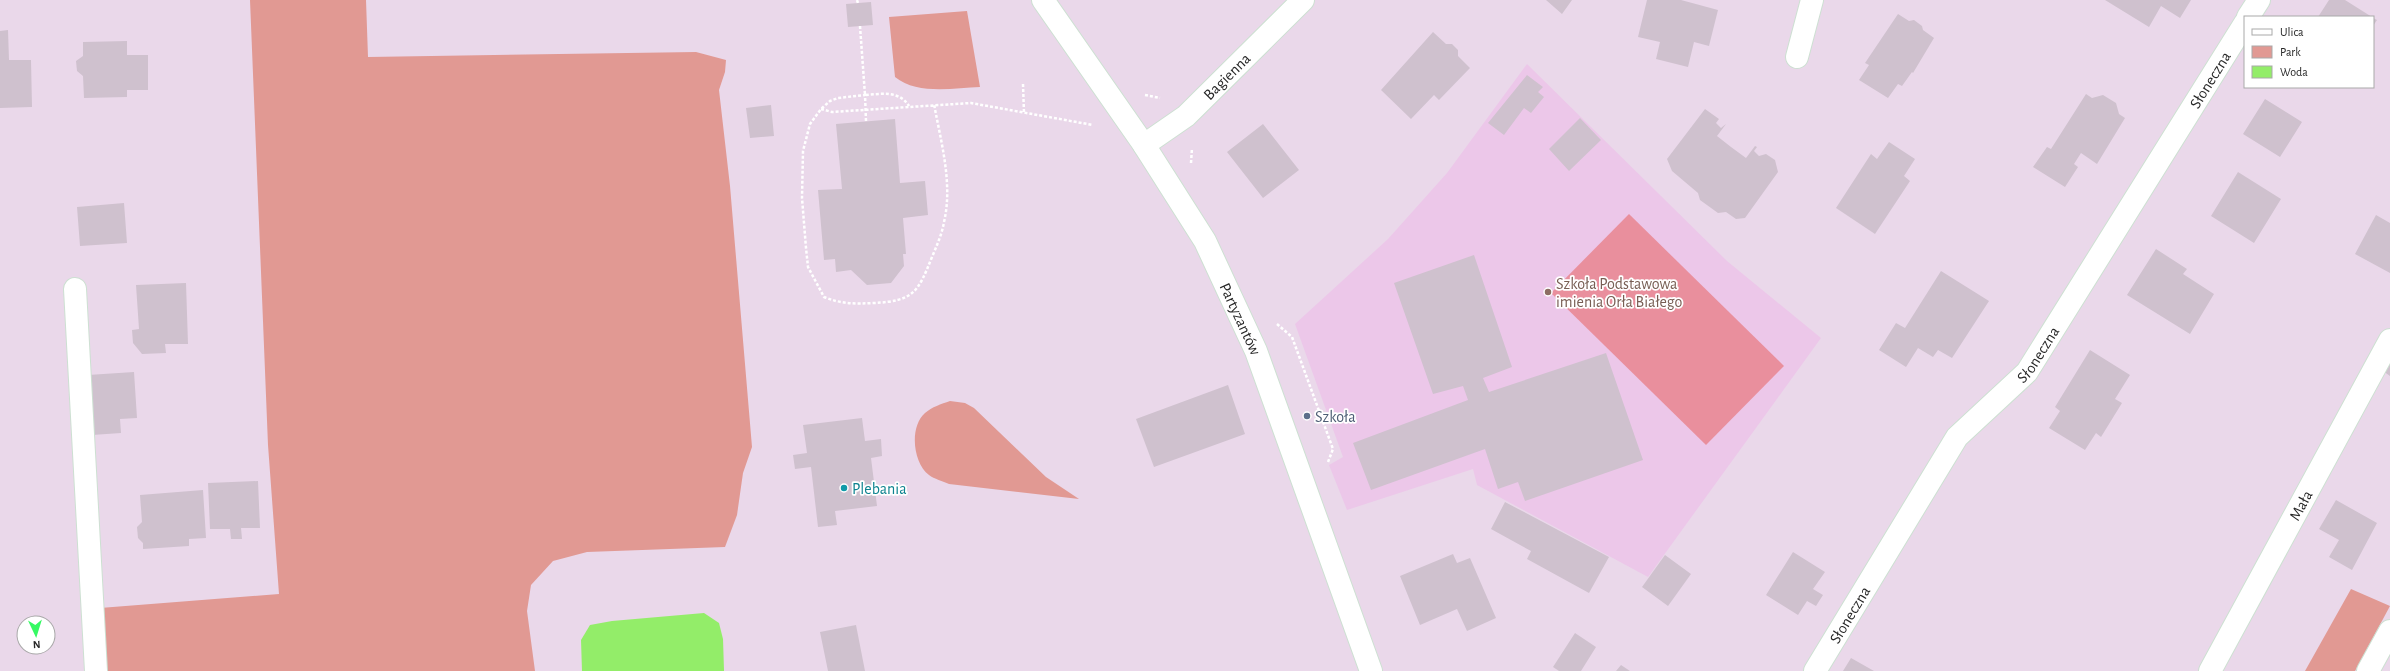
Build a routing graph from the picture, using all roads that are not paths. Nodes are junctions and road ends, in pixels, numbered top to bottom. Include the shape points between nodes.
1 (1043, 0) edge
2 (1303, 0) edge
3 (1812, 0) edge
4 (2259, 0) edge
5 (2249, 16) edge
6 (2244, 25) edge
7 (1797, 57) dead end
8 (1144, 145) junction
9 (75, 289) dead end
10 (2390, 340) edge
11 (2390, 631) edge
12 (96, 671) edge
13 (1371, 671) edge
14 (1815, 671) edge
15 (2210, 671) edge
16 (2368, 671) edge

1 - 8 street, Partyzantów
2 - 8 street, Bagienna via 1186,116
3 - 7 street
4 - 5 street
6 - 14 street, Słoneczna via 2027,372 1957,437
8 - 13 street, Partyzantów via 1205,241 1256,351
9 - 12 street
10 - 15 street, Mała
11 - 16 street

